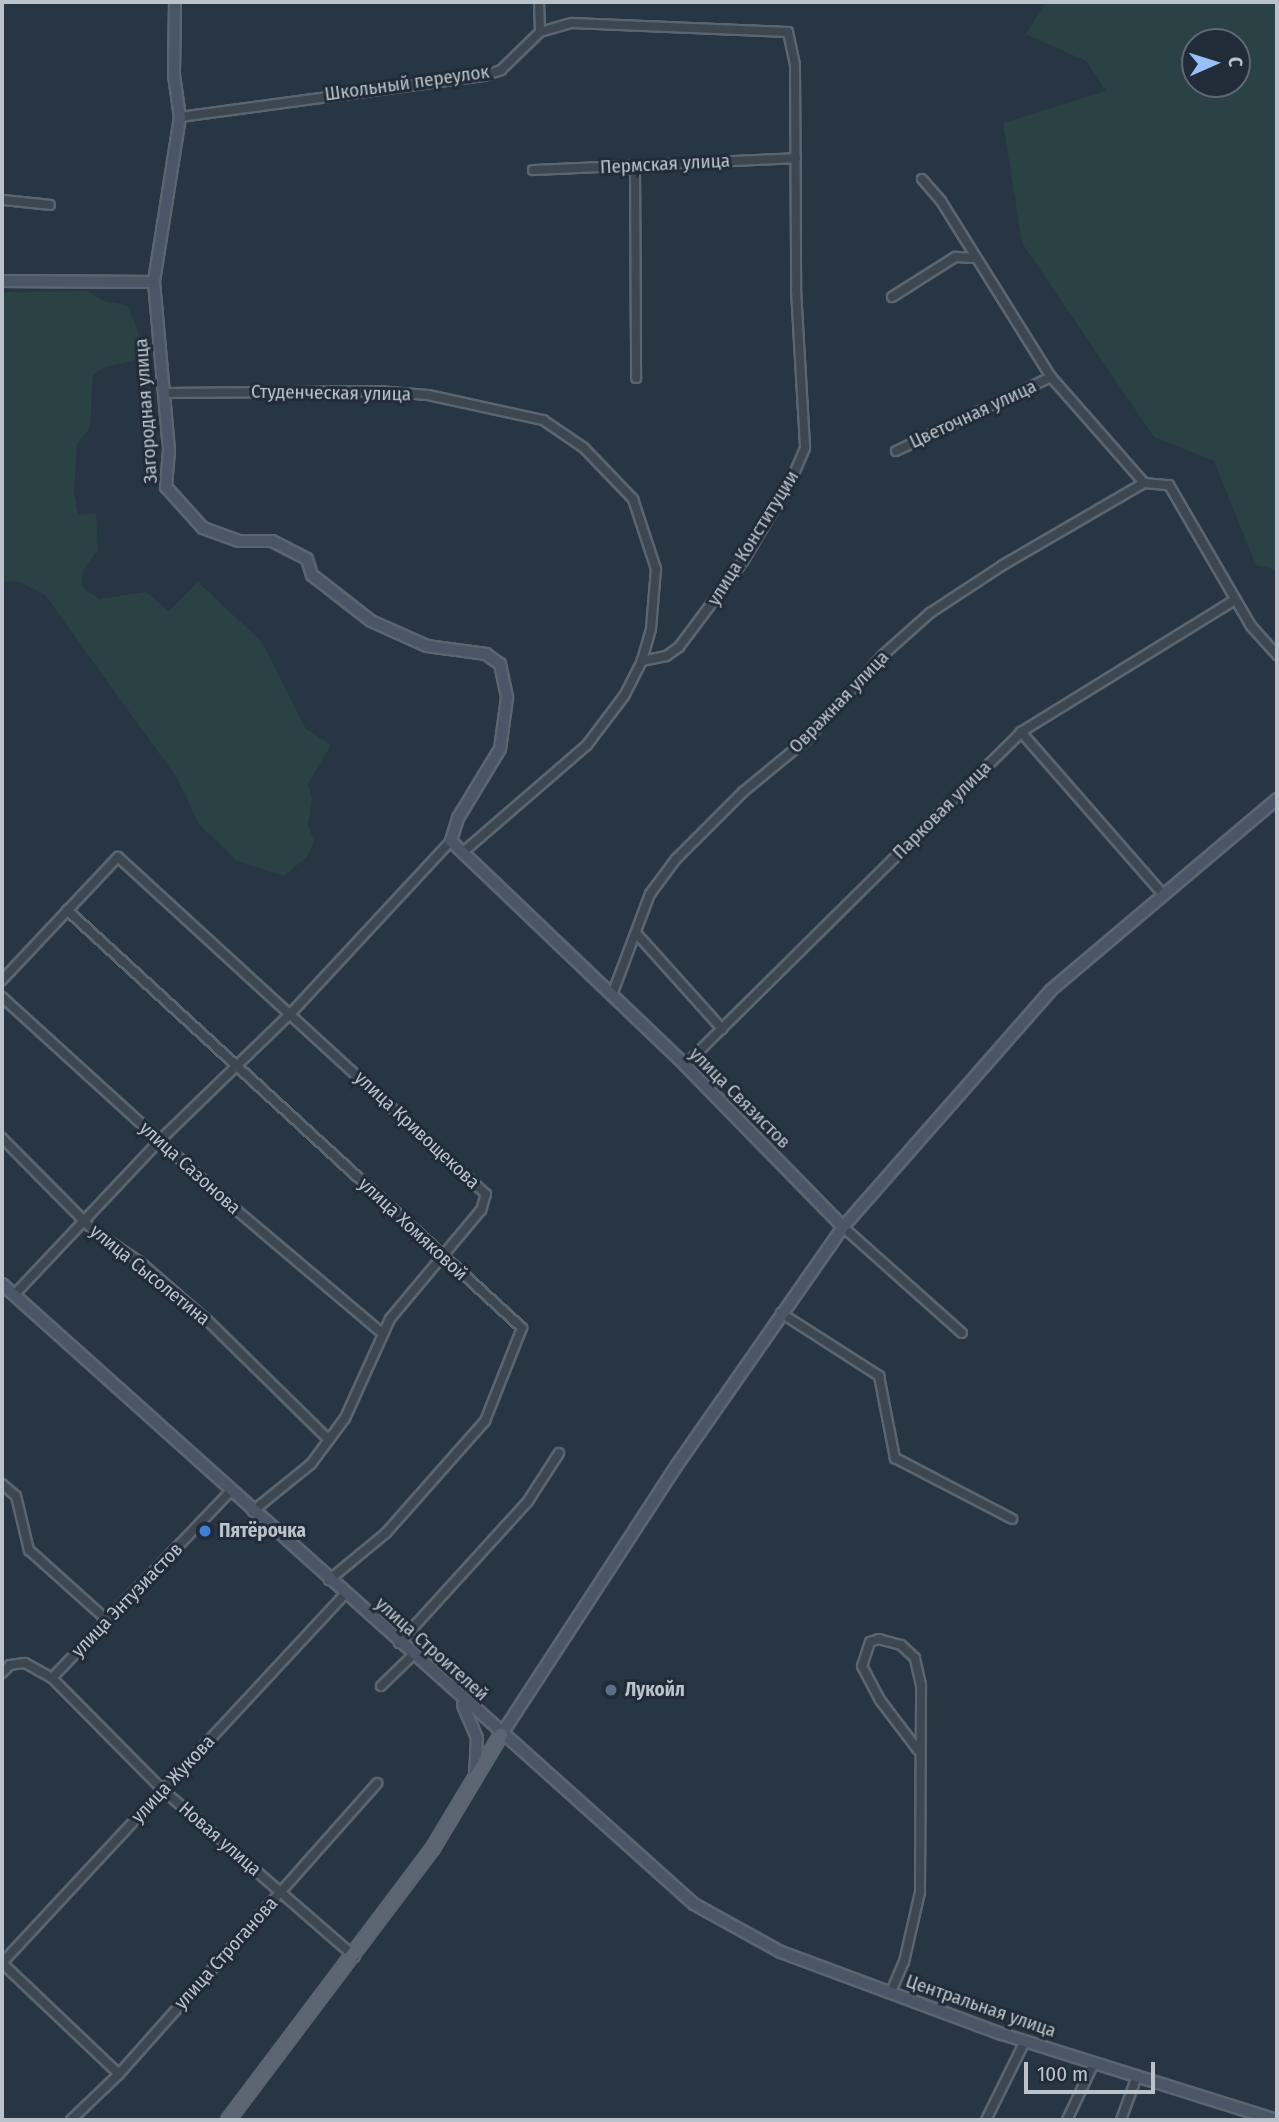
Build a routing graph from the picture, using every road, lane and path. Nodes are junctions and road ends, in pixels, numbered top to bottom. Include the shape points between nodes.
1 (175, 2) edge
2 (539, 2) edge
3 (540, 32) junction
4 (788, 32) joint
5 (180, 117) junction
6 (796, 158) junction
7 (635, 165) junction
8 (533, 170) dead end
9 (922, 178) dead end
10 (2, 200) edge
11 (50, 205) dead end
12 (975, 258) junction
13 (2, 281) edge
14 (154, 282) junction
15 (892, 297) dead end
16 (1051, 377) junction
17 (636, 378) dead end
18 (165, 393) junction
19 (896, 451) dead end
20 (1144, 483) junction
21 (1235, 600) junction
22 (1277, 655) edge
23 (642, 661) junction
24 (1021, 732) junction
25 (1277, 799) edge
26 (452, 841) junction
27 (463, 852) junction
28 (1163, 894) junction
29 (67, 910) junction
30 (636, 933) junction
31 (2, 980) edge
32 (612, 995) junction
33 (2, 998) edge
34 (292, 1012) junction
35 (722, 1029) junction
36 (237, 1063) junction
37 (685, 1065) junction
38 (2, 1138) edge
39 (159, 1141) junction
40 (85, 1221) junction
41 (843, 1227) junction
42 (441, 1256) junction
43 (7, 1292) edge
44 (781, 1313) junction
45 (962, 1333) dead end
46 (383, 1334) junction
47 (329, 1440) junction
48 (559, 1453) dead end
49 (2, 1484) edge
50 (231, 1491) junction
51 (253, 1511) junction
52 (1012, 1519) dead end
53 (329, 1580) junction
54 (345, 1594) junction
55 (107, 1620) junction
56 (399, 1643) junction
57 (413, 1655) junction
58 (2, 1673) edge
59 (52, 1678) junction
60 (381, 1686) dead end
61 (455, 1694) junction
62 (501, 1735) junction
63 (918, 1750) junction
64 (475, 1779) junction
65 (377, 1783) dead end
66 (163, 1790) junction
67 (280, 1891) junction
68 (355, 1957) junction
69 (2, 1963) edge
70 (874, 1986) joint
71 (891, 1992) junction
72 (1025, 2041) junction
73 (1094, 2063) junction
74 (119, 2074) junction
75 (1137, 2076) junction
76 (71, 2120) edge
77 (228, 2120) edge
78 (986, 2120) edge
79 (1067, 2120) edge
80 (1121, 2120) edge
81 (1277, 2120) edge

1 - 5 street, Загородная улица via 174,75
2 - 3 street
3 - 4 street, Школьный переулок via 572,23 597,23
3 - 5 street, Школьный переулок via 501,70 483,76
4 - 6 street, улица Конституции via 795,65
5 - 14 street, Загородная улица
6 - 7 street, Пермская улица
6 - 23 street, улица Конституции via 796,290 805,448 779,502 708,612 679,647 666,656
7 - 8 street, Пермская улица
7 - 17 street
9 - 12 street
10 - 11 street
12 - 15 street via 955,257
12 - 16 street
13 - 14 street
14 - 18 street, Загородная улица
16 - 19 street, Цветочная улица
16 - 20 street
18 - 23 street, Студенческая улица via 377,391 428,396 543,420 584,448 634,499 656,569 651,629
18 - 26 street, Загородная улица via 166,487 203,528 239,541 272,541 286,547 307,559 312,575 371,621 427,646 486,654 500,664 507,698 500,749 458,818
20 - 21 street via 1168,485
20 - 30 street, Овражная улица via 930,613 883,655 806,740 743,792 676,859 650,894
21 - 22 street
21 - 24 street, Парковая улица
23 - 27 street via 624,696 587,745
24 - 28 street
24 - 35 street, Парковая улица
25 - 28 street
26 - 27 street, улица Связистов
26 - 34 street
27 - 32 street, улица Связистов
28 - 41 street via 1051,990
29 - 31 street
29 - 34 street via 118,857
29 - 36 street, улица Хомяковой
30 - 32 street, Овражная улица
30 - 35 street, улица Связистов
32 - 37 street, улица Связистов
33 - 39 street, улица Сазонова
34 - 36 street
34 - 42 street, улица Кривощекова via 486,1194 481,1210
35 - 37 street, Парковая улица
36 - 39 street
36 - 42 street, улица Хомяковой
37 - 41 street, улица Связистов
38 - 40 street, улица Сысолетина
39 - 40 street
39 - 46 street, улица Сазонова
40 - 43 street
40 - 47 street, улица Сысолетина via 209,1322
41 - 44 street
41 - 45 street
42 - 46 street
42 - 53 street, улица Хомяковой via 522,1328 508,1372 485,1421 441,1473 386,1533
43 - 50 street, улица Строителей
44 - 52 street via 879,1376 895,1458
44 - 62 street
46 - 47 street via 345,1418
47 - 51 street via 284,1490
48 - 56 street via 528,1501
49 - 55 street via 16,1496 29,1550
50 - 51 street, улица Строителей
50 - 55 street, улица Энтузиастов
51 - 53 street, улица Строителей
53 - 54 street, улица Строителей
54 - 56 street, улица Строителей
54 - 66 street, улица Жукова
55 - 59 street, улица Энтузиастов
56 - 57 street, улица Строителей
57 - 60 street
57 - 61 street, улица Строителей
58 - 59 street, Новая улица via 10,1665 25,1663
59 - 66 street, Новая улица
61 - 62 street, улица Строителей
61 - 64 street via 477,1738
62 - 64 main road
62 - 70 street, улица Строителей via 694,1904 781,1952
63 - 63 street via 920,1685 915,1658 901,1646 879,1639 870,1642 862,1666 880,1700
63 - 71 street via 920,1892 904,1962
64 - 68 main road via 433,1848
65 - 67 street, улица Строганова
66 - 67 street, Новая улица
66 - 69 street, улица Жукова
67 - 68 street, Новая улица
67 - 74 street, улица Строганова
68 - 77 main road
69 - 74 street
70 - 71 street, Центральная улица
71 - 72 street, Центральная улица
72 - 73 street, Центральная улица
72 - 78 street
73 - 75 street, Центральная улица
73 - 79 street
74 - 76 street, улица Строганова
75 - 80 street
75 - 81 street, Центральная улица

